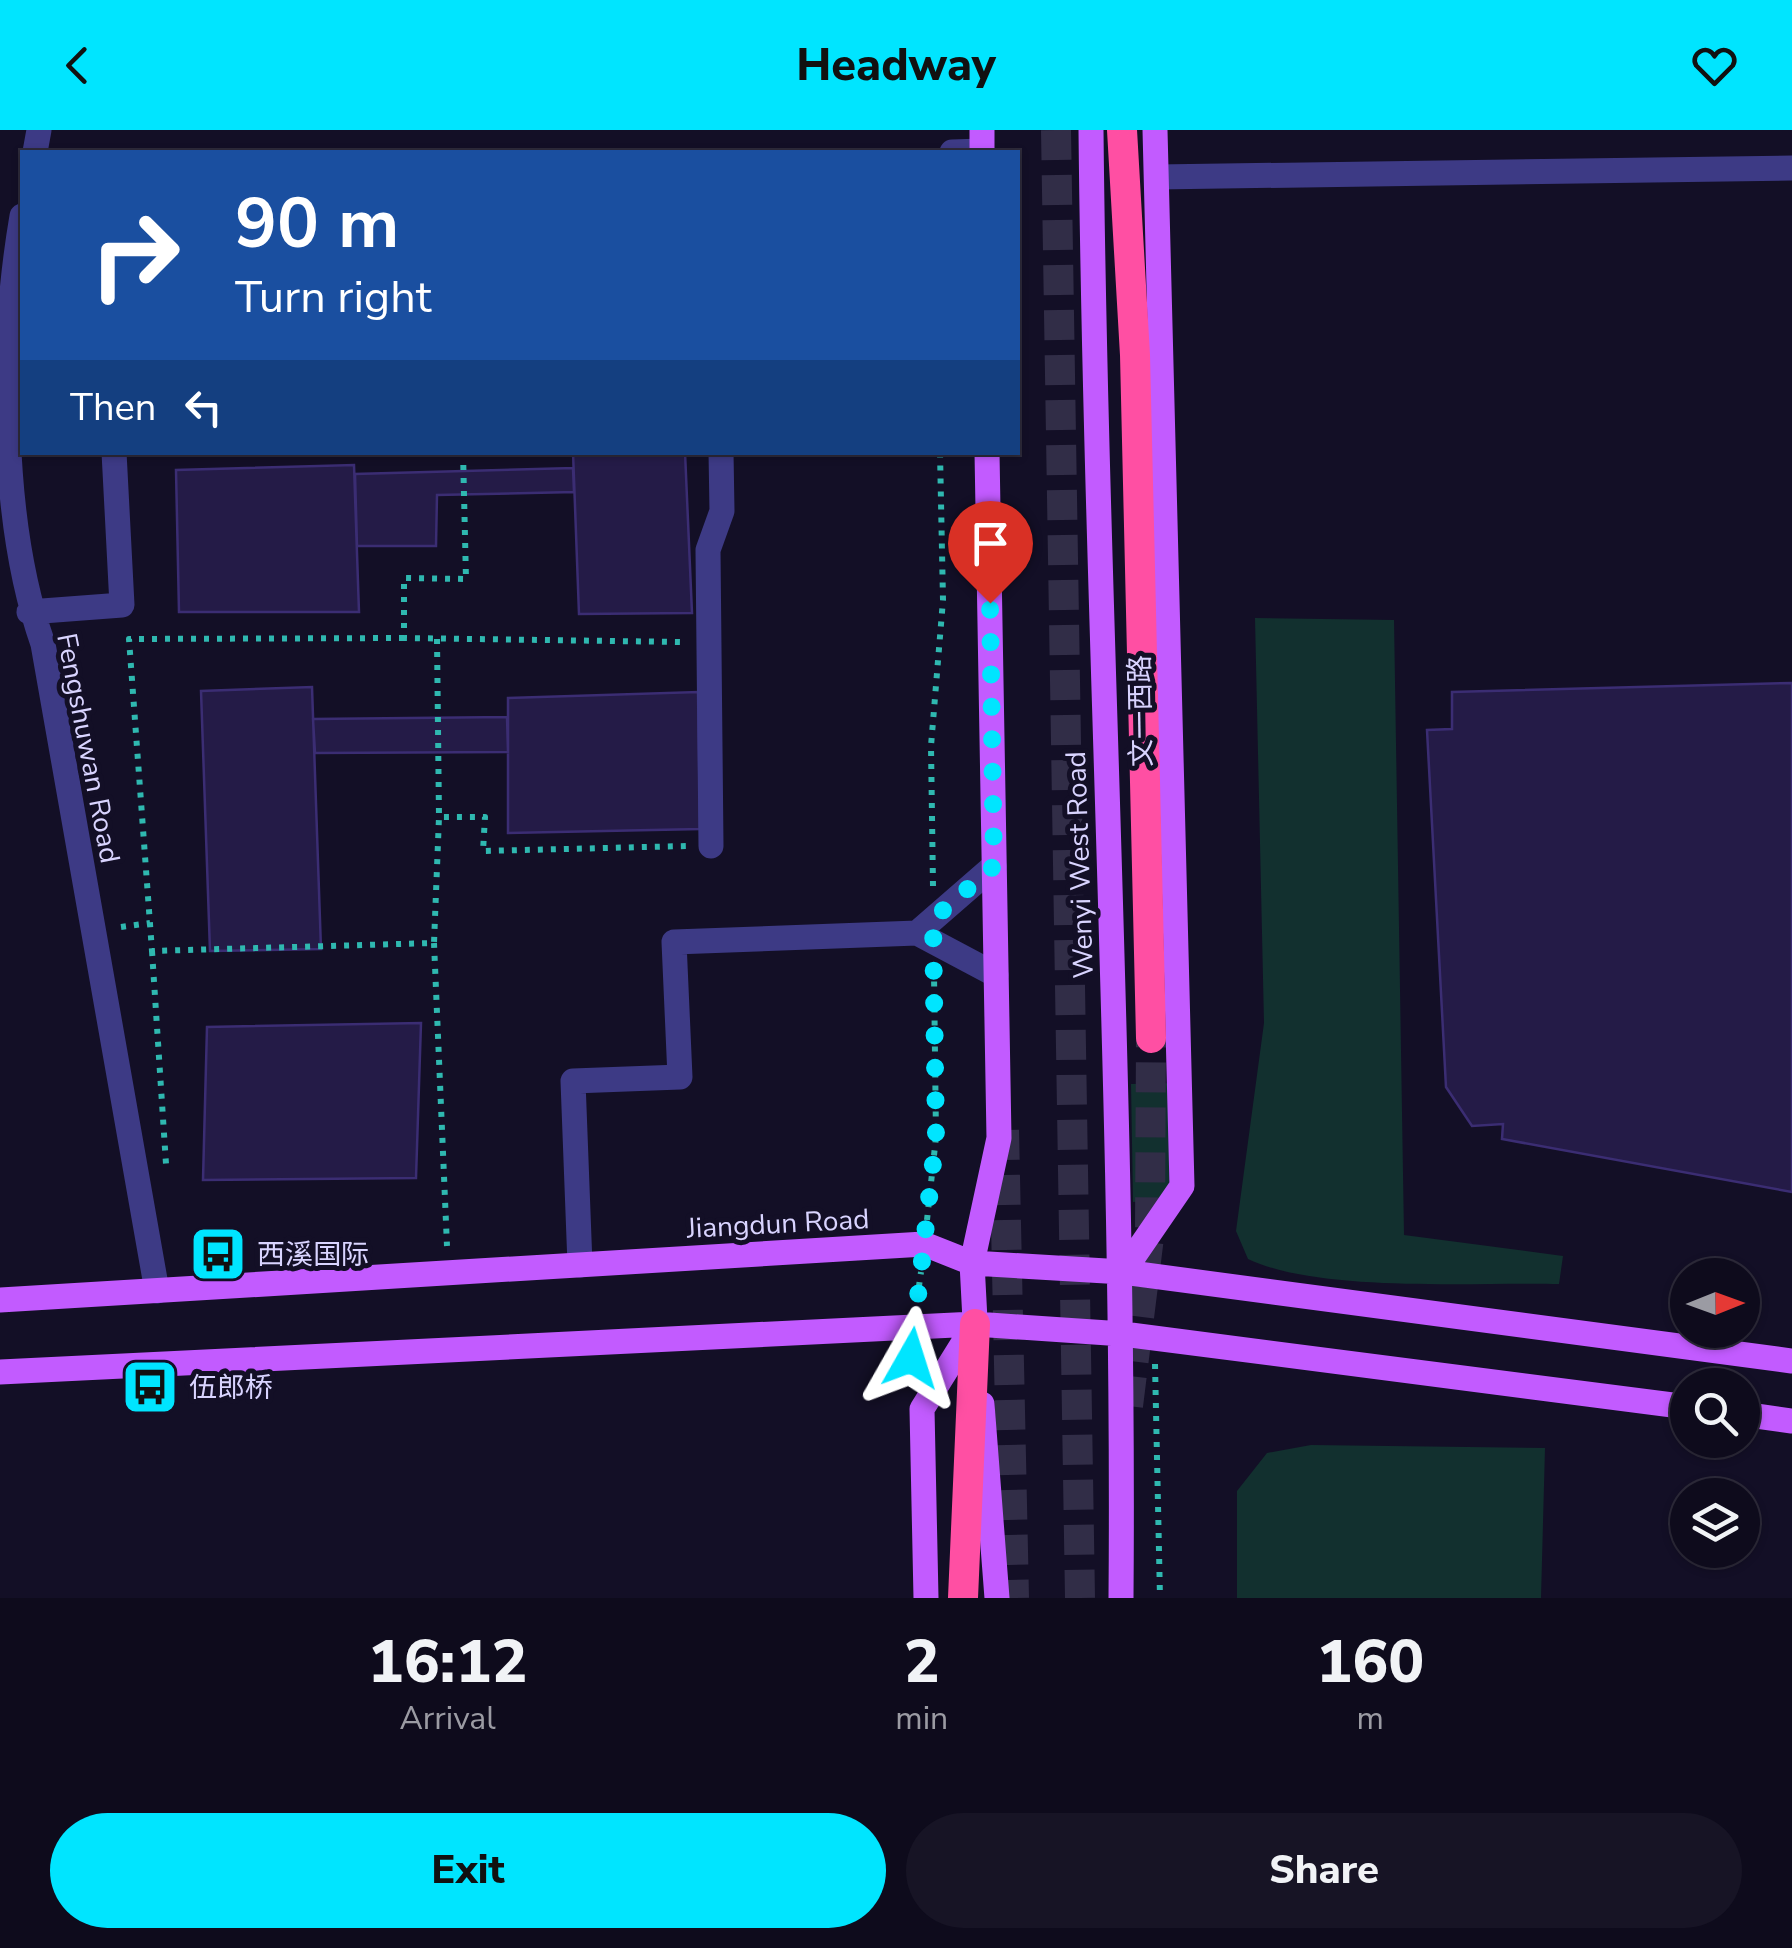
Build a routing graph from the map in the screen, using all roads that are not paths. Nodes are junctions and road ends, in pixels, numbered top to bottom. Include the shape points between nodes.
1 (1092, 130) edge
2 (1122, 130) edge
3 (1155, 130) edge
4 (1792, 168) edge
5 (1157, 177) junction
6 (20, 235) edge
7 (114, 455) edge
8 (721, 455) edge
9 (987, 455) edge
10 (29, 612) junction
11 (711, 846) road end
12 (994, 866) junction
13 (928, 931) junction
14 (996, 975) junction
15 (1151, 1038) tunnel mouth
16 (972, 1262) junction
17 (580, 1265) junction
18 (1123, 1272) junction
19 (157, 1290) junction
20 (0, 1300) edge
21 (975, 1324) junction
22 (1123, 1334) junction
23 (1792, 1362) edge
24 (0, 1372) edge
25 (1670, 1405) edge
26 (1760, 1417) edge
27 (1792, 1421) edge
28 (926, 1598) edge
29 (962, 1598) edge
30 (997, 1598) edge
31 (1122, 1598) edge

1 - 18 main road, Wenyi West Road
2 - 15 highway via 1135,354
3 - 5 main road, 文一西路
4 - 5 street
5 - 18 main road, 文一西路 via 1182,1186
6 - 10 street, Fengshuwan Road via 4,387 10,536
7 - 10 street via 122,605
8 - 11 street via 722,511 708,550
9 - 12 main road
10 - 19 street, Fengshuwan Road via 43,644
12 - 13 street
12 - 14 main road
13 - 14 street
13 - 17 street via 674,942 680,1077 574,1081
14 - 16 main road via 999,1138
16 - 17 main road, Jiangdun Road via 924,1244
16 - 18 main road, Jiangdun Road
16 - 21 main road
17 - 19 main road, Jiangdun Road
18 - 22 main road, Wenyi West Road
18 - 23 main road, Jiangdun Road
19 - 20 main road, Jiangdun Road
21 - 22 main road
21 - 24 main road
21 - 28 main road via 922,1409
21 - 29 highway
21 - 30 main road
22 - 25 main road
22 - 31 main road, Wenyi West Road
26 - 27 main road

